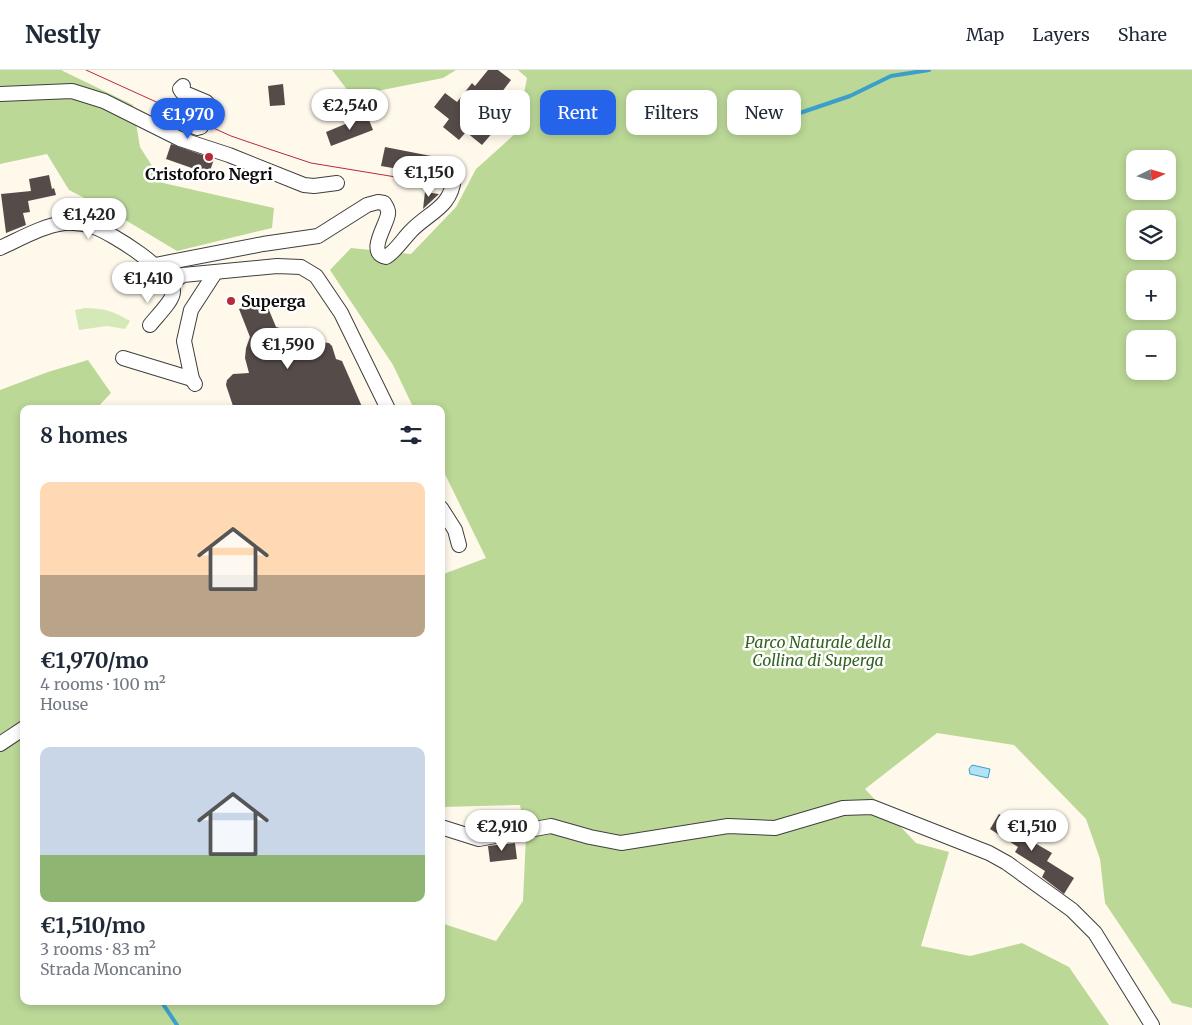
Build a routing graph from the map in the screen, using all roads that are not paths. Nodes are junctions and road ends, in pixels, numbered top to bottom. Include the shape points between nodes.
1 (183, 86) dead end
2 (0, 94) edge
3 (210, 113) dead end
4 (201, 126) dead end
5 (159, 128) junction
6 (444, 171) dead end
7 (337, 182) dead end
8 (0, 248) edge
9 (155, 265) junction
10 (215, 272) junction
11 (176, 279) junction
12 (168, 302) junction
13 (191, 310) junction
14 (150, 325) dead end
15 (123, 358) dead end
16 (386, 405) edge
17 (445, 514) edge
18 (459, 545) dead end
19 (20, 731) edge
20 (0, 744) edge
21 (445, 829) edge
22 (1152, 1025) edge

1 - 3 street via 182,92 206,102 211,107
2 - 5 street via 72,91 104,101
4 - 5 street via 197,128 175,118 161,116
5 - 7 street via 180,139 304,185
6 - 9 street via 454,178 453,188 441,208 419,223 386,257 381,255 377,245 388,208 378,202 360,209 318,236
8 - 9 street via 65,223 93,226
9 - 11 street
10 - 11 street
10 - 13 street
10 - 16 street via 277,266 301,267 316,276 341,313
11 - 12 street
12 - 13 street
12 - 14 street
13 - 15 street via 184,341 194,381
17 - 18 street via 455,530
19 - 20 street
21 - 22 street via 479,839 551,826 621,843 728,826 775,828 843,808 872,807 989,853 1072,910 1095,933

